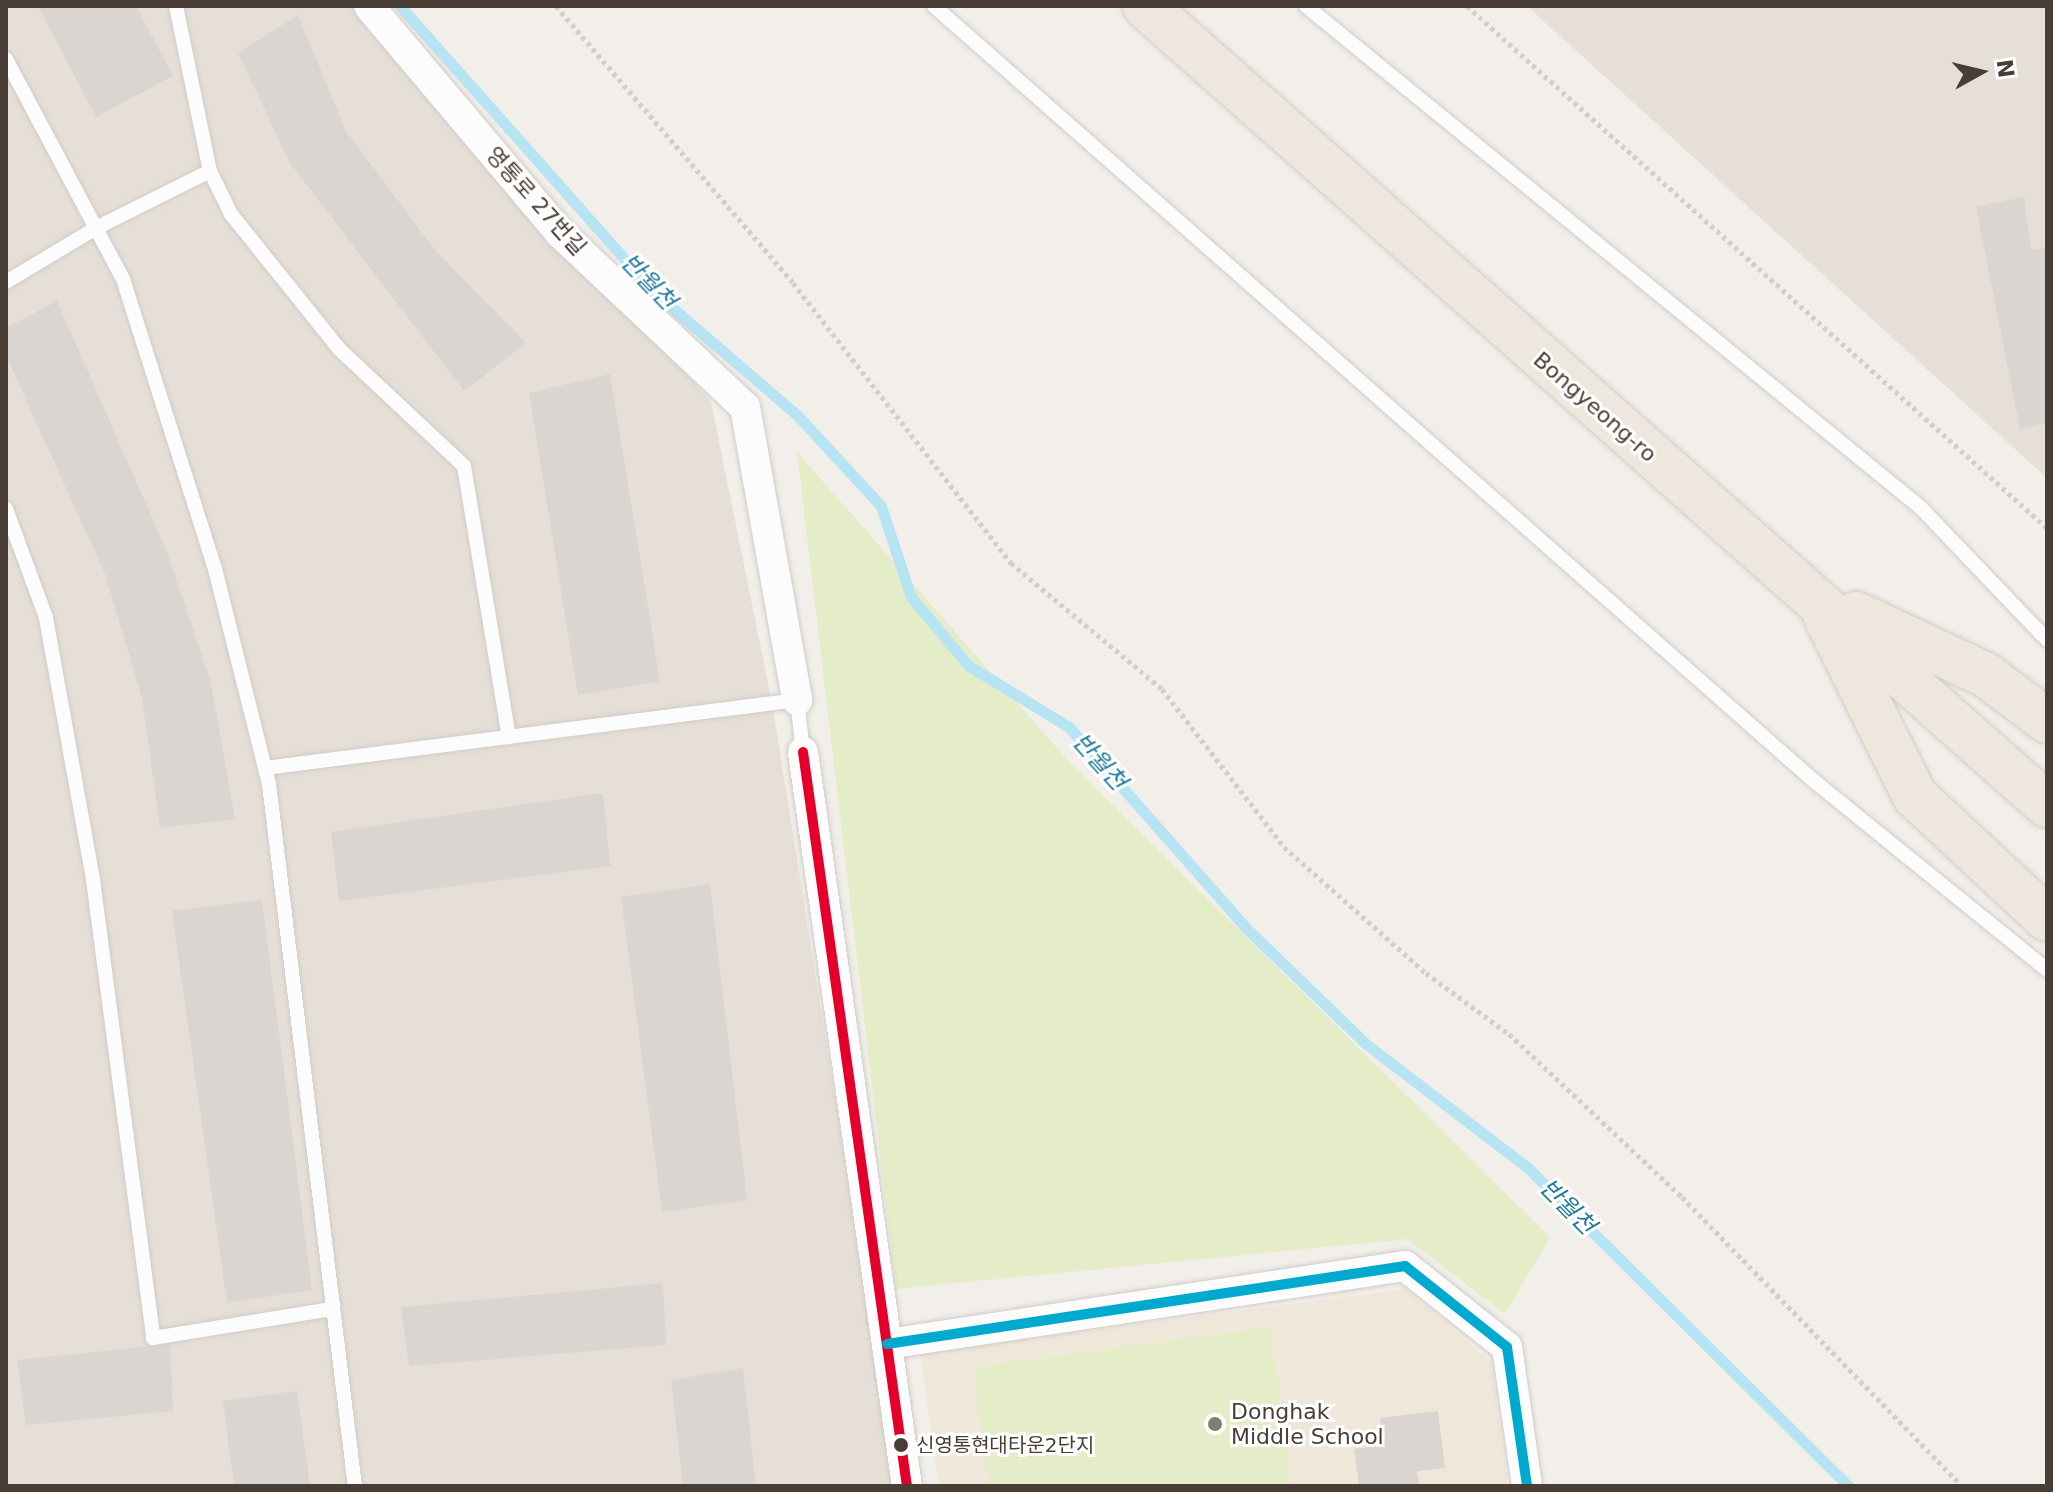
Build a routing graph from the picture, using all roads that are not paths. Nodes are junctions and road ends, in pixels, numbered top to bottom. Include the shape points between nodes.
1 (176, 6) edge
2 (369, 6) edge
3 (934, 6) edge
4 (1145, 6) edge
5 (1306, 6) edge
6 (6, 59) edge
7 (210, 171) junction
8 (96, 228) junction
9 (6, 282) edge
10 (6, 509) edge
11 (1814, 594) junction
12 (2047, 640) edge
13 (797, 700) junction
14 (2047, 721) edge
15 (509, 737) junction
16 (803, 752) joint
17 (265, 768) junction
18 (2047, 805) edge
19 (2047, 919) edge
20 (2047, 970) edge
21 (333, 1309) junction
22 (887, 1344) junction
23 (355, 1486) edge
24 (907, 1486) edge
25 (1527, 1486) edge

1 - 7 lane
2 - 13 street, 영통로 27번길 via 559,232 745,407
3 - 20 lane via 1814,781
4 - 11 highway, Bongyeong-ro via 1560,378
5 - 12 lane via 1921,508
6 - 8 lane
7 - 8 lane
7 - 15 lane via 231,214 339,349 464,466
8 - 9 lane
8 - 17 lane via 123,279 215,569
10 - 21 lane via 46,618 93,880 153,1338
11 - 14 highway via 1986,675
11 - 18 highway, Bongyeong-ro
11 - 19 highway via 1915,796
13 - 15 lane
13 - 16 lane
15 - 17 lane
16 - 22 street
17 - 21 lane
21 - 23 lane
22 - 24 street
22 - 25 street via 1405,1266 1507,1347

